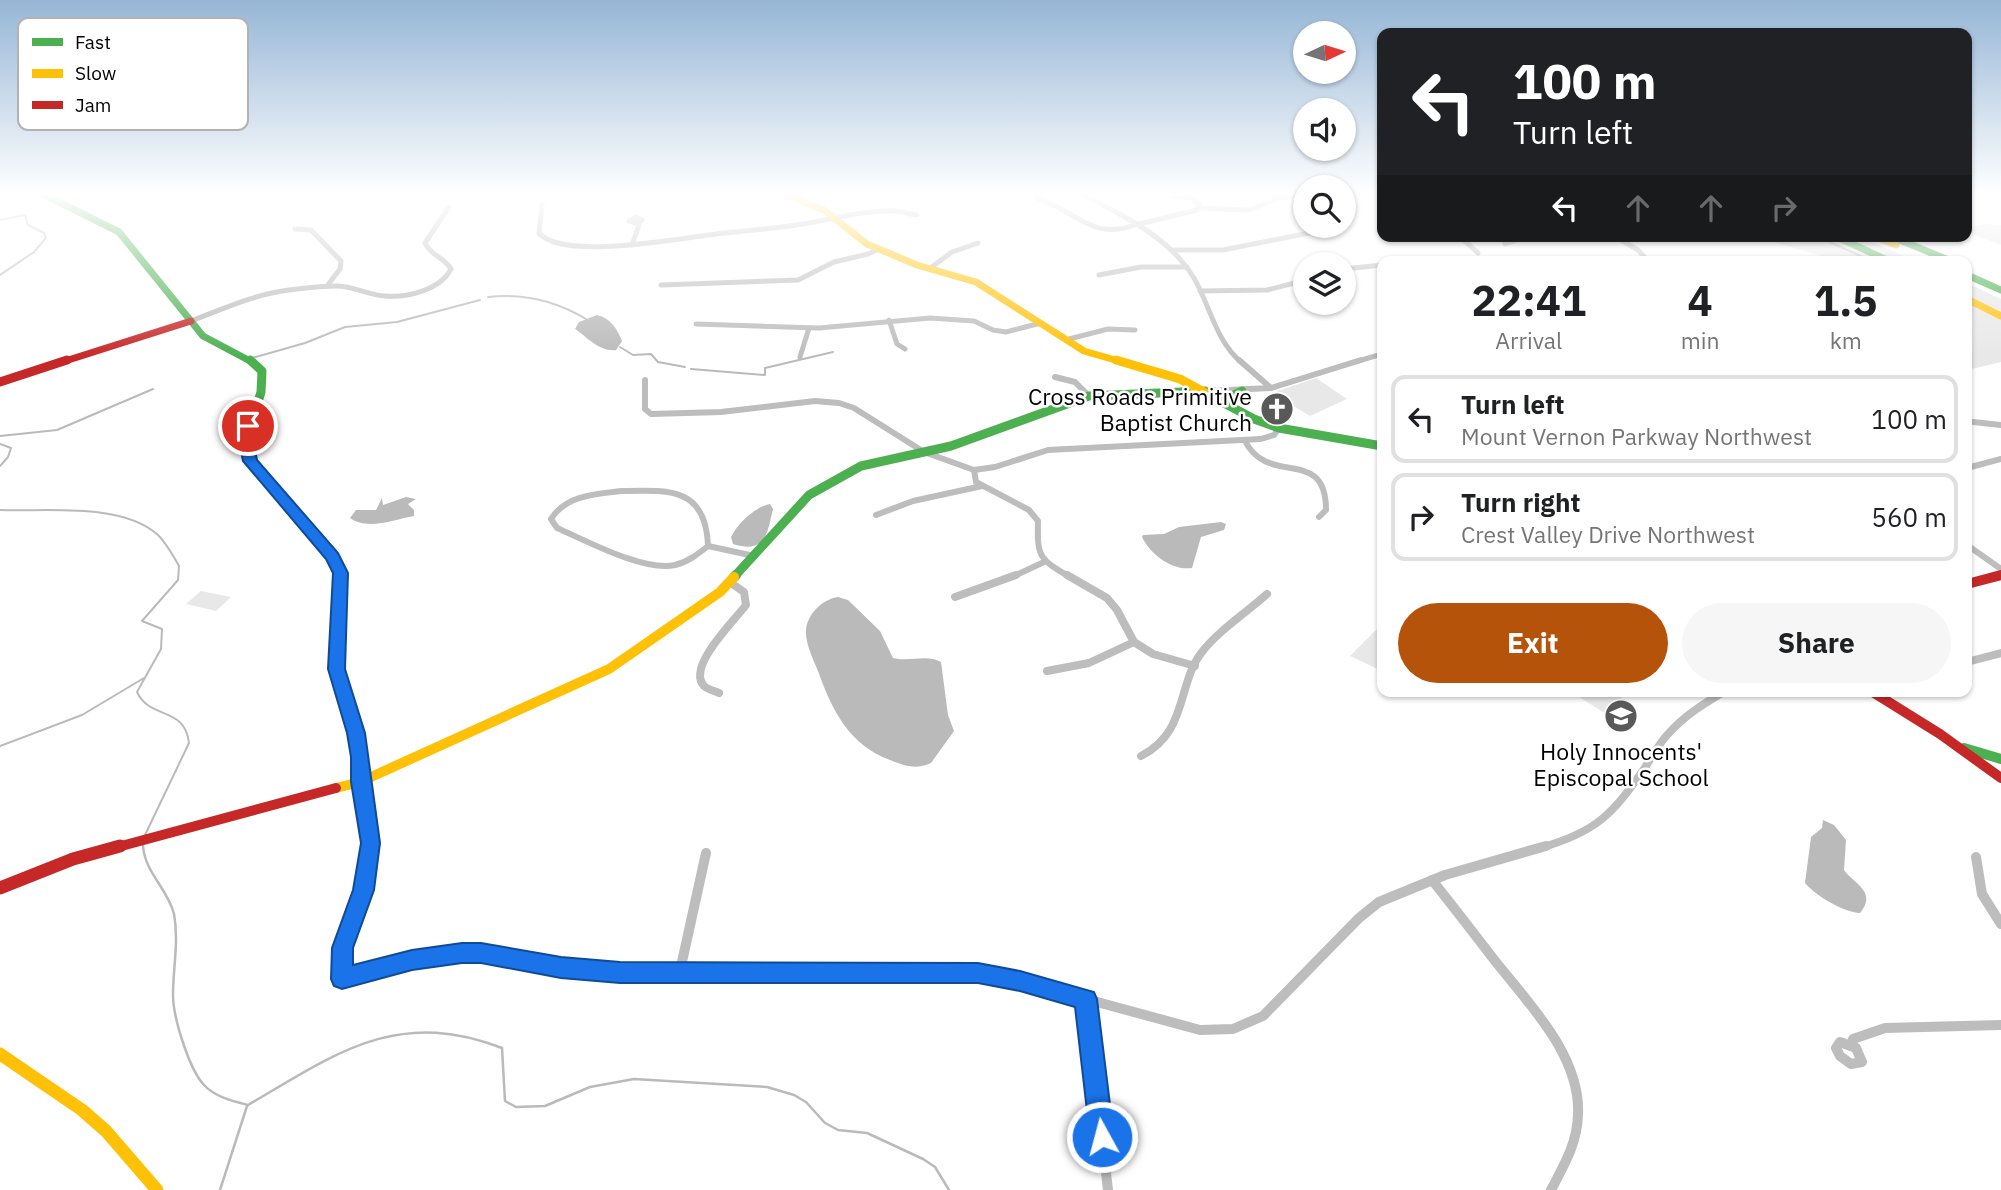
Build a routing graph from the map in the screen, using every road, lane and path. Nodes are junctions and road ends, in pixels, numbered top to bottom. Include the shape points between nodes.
1 (132, 248) edge
2 (328, 248) edge
3 (427, 248) edge
4 (876, 248) edge
5 (965, 248) edge
6 (1170, 248) edge
7 (1235, 248) edge
8 (1860, 248) edge
9 (1901, 248) edge
10 (1918, 248) edge
11 (879, 249) junction
12 (1174, 250) junction
13 (1878, 256) edge
14 (1921, 256) edge
15 (1939, 256) edge
16 (1377, 266) edge
17 (1187, 267) junction
18 (1356, 268) edge
19 (929, 269) junction
20 (1972, 270) edge
21 (1099, 275) dead end
22 (1972, 277) edge
23 (1293, 283) edge
24 (2001, 283) edge
25 (661, 285) dead end
26 (327, 286) junction
27 (2001, 290) edge
28 (1200, 291) junction
29 (1972, 302) edge
30 (2001, 316) edge
31 (889, 320) junction
32 (191, 321) junction
33 (1041, 323) junction
34 (696, 324) dead end
35 (808, 328) junction
36 (1135, 330) dead end
37 (1065, 340) junction
38 (905, 349) dead end
39 (1377, 356) edge
40 (800, 357) dead end
41 (1055, 377) dead end
42 (645, 380) dead end
43 (1185, 381) junction
44 (0, 382) edge
45 (1271, 388) junction
46 (1205, 391) junction
47 (1242, 391) junction
48 (1180, 392) junction
49 (1090, 396) junction
50 (1233, 407) junction
51 (1973, 422) dead end
52 (2001, 425) edge
53 (1279, 428) junction
54 (1245, 440) junction
55 (1377, 445) edge
56 (925, 452) junction
57 (2001, 459) edge
58 (1972, 467) edge
59 (985, 469) junction
60 (974, 470) junction
61 (983, 485) junction
62 (876, 515) dead end
63 (1319, 517) dead end
64 (708, 546) junction
65 (1972, 549) edge
66 (754, 556) junction
67 (1044, 562) junction
68 (2001, 569) edge
69 (2001, 575) edge
70 (731, 583) junction
71 (1972, 583) edge
72 (1267, 594) dead end
73 (955, 597) dead end
74 (1134, 642) junction
75 (2001, 653) edge
76 (1972, 661) edge
77 (1195, 666) junction
78 (1047, 671) dead end
79 (719, 693) dead end
80 (1715, 697) edge
81 (1880, 697) edge
82 (1957, 746) junction
83 (1141, 756) dead end
84 (2001, 759) edge
85 (2001, 778) edge
86 (360, 782) junction
87 (706, 853) dead end
88 (1976, 857) dead end
89 (1432, 880) junction
90 (0, 888) edge
91 (2001, 924) edge
92 (680, 971) junction
93 (1086, 999) junction
94 (2001, 1025) edge
95 (1852, 1044) dead end
96 (0, 1054) edge
97 (157, 1190) edge
98 (1108, 1190) edge
99 (1551, 1190) edge

1 - 32 main road
2 - 26 street via 341,261
3 - 26 street via 450,266 450,273 420,292 393,297
4 - 11 main road
5 - 19 street
6 - 12 street
7 - 12 street
8 - 13 main road
9 - 14 main road
10 - 15 main road
11 - 19 main road
11 - 25 street via 835,261 798,280
12 - 17 street
16 - 18 street
17 - 21 street via 1141,267
17 - 28 street
19 - 33 main road via 976,282
20 - 24 main road
22 - 27 main road
23 - 28 street via 1259,290
26 - 32 street via 268,293
28 - 45 street via 1229,352
29 - 30 main road
31 - 33 street via 968,320 1006,332
31 - 35 street
31 - 38 street via 897,344
32 - 44 main road
32 - 86 main road via 209,341 262,371 263,385 246,440 250,461 338,565 336,669 356,733
33 - 37 main road
34 - 35 street
35 - 40 street
36 - 37 street via 1108,329
37 - 43 main road via 1090,354
39 - 45 street
41 - 49 street via 1075,382
42 - 56 street via 645,409 651,414 833,402 854,408
43 - 46 main road
43 - 48 main road
45 - 47 street
46 - 47 street
46 - 48 main road
46 - 50 main road
47 - 50 main road via 1230,395
48 - 49 main road
49 - 56 main road via 966,442
50 - 53 main road
51 - 52 street
53 - 54 street via 1268,438
53 - 55 main road
54 - 59 street via 1048,450
54 - 63 street via 1261,462 1303,471 1320,480 1326,510
56 - 60 street
56 - 66 main road via 861,466 822,486 800,503
57 - 58 street
59 - 60 street
59 - 61 street
60 - 61 street via 976,482
61 - 62 street
61 - 67 street via 1034,515 1039,526 1037,549
64 - 64 street via 682,564 649,566 557,528 551,519 557,507 576,497 668,491 688,499 703,513
64 - 66 street
65 - 68 street
66 - 70 main road
67 - 73 street
67 - 74 street via 1107,598
69 - 71 main road
70 - 79 street via 744,592 746,605 699,668 703,684
70 - 86 main road via 609,669
72 - 77 street via 1209,644
74 - 77 street via 1153,654
74 - 78 street via 1089,663
75 - 76 street
77 - 83 street via 1177,719 1151,751
80 - 89 street via 1668,734 1620,804 1596,826 1564,841
81 - 82 main road
82 - 84 main road
82 - 85 main road
86 - 90 main road via 73,859
86 - 92 street via 370,830 370,857 342,948 342,979 412,960 462,953 573,969
87 - 92 street
88 - 91 street via 1982,894
89 - 93 street via 1370,908 1263,1016 1243,1027 1200,1030
89 - 99 street via 1550,1032 1566,1061 1575,1090 1576,1138
92 - 93 street via 978,973
93 - 98 street
94 - 95 street via 1887,1028 1861,1034
96 - 97 main road via 106,1131

